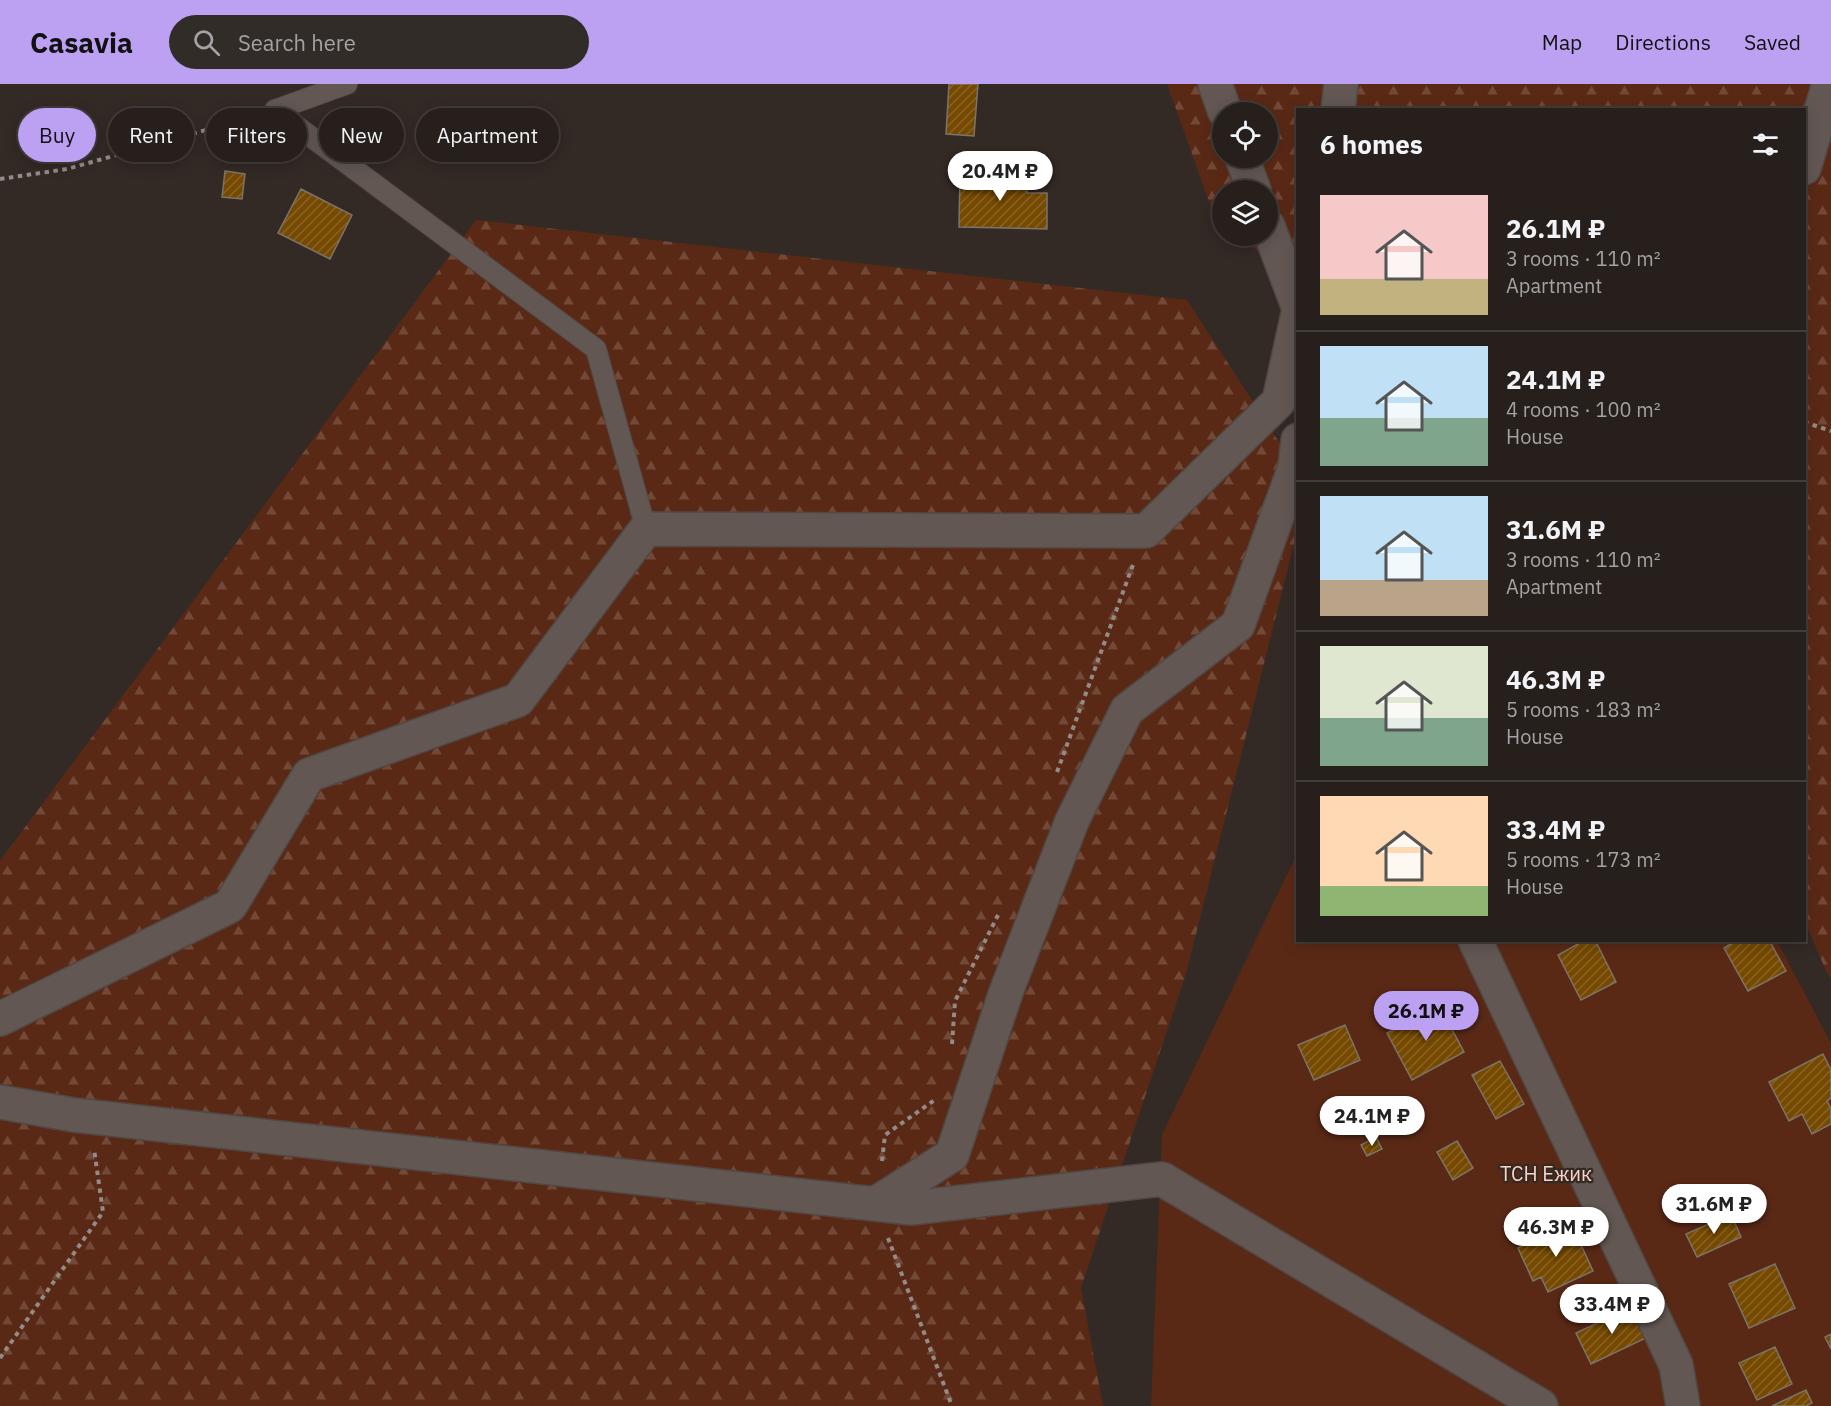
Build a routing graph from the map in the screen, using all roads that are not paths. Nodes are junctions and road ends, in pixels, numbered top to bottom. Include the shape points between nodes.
1 (347, 84) edge
2 (1215, 84) edge
3 (1341, 84) edge
4 (1829, 84) edge
5 (1221, 102) edge
6 (1338, 108) edge
7 (1806, 161) edge
8 (1276, 246) edge
9 (1296, 301) edge
10 (1296, 323) edge
11 (1296, 467) edge
12 (646, 529) junction
13 (1476, 942) edge
14 (0, 1019) edge
15 (0, 1102) edge
16 (875, 1204) junction
17 (1541, 1406) edge
18 (1683, 1406) edge

1 - 12 lane via 275,110 596,350
2 - 5 street
3 - 6 street
4 - 7 street
8 - 9 street
10 - 12 street via 1279,401 1146,531
11 - 16 street via 1238,625 1127,710 1072,821 1006,992 952,1155
12 - 14 street via 518,700 309,775 230,906
13 - 18 street via 1676,1365
15 - 16 street via 90,1116
16 - 17 street via 911,1208 1162,1179

